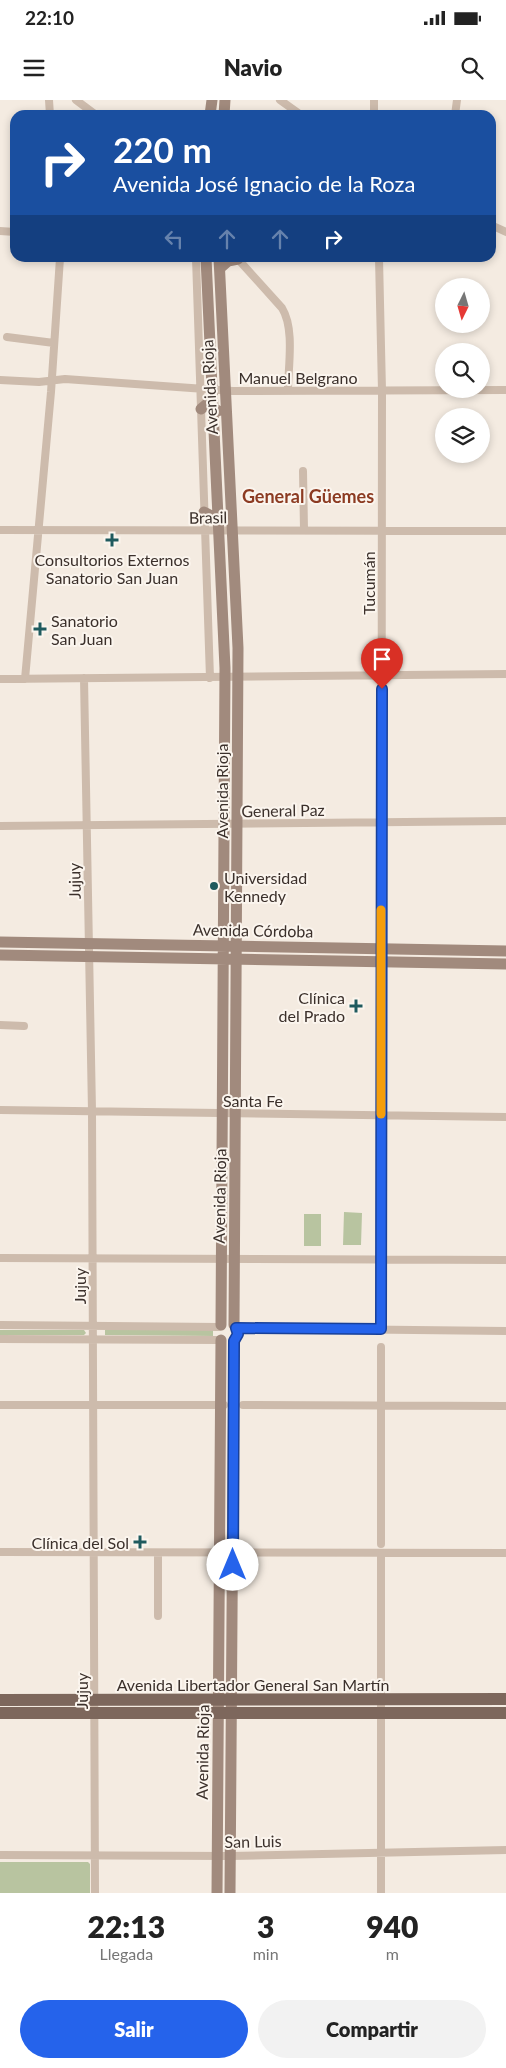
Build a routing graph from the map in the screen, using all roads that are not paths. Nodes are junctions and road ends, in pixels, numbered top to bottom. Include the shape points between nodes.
1 (76, 100) edge
2 (280, 100) edge
3 (89, 110) edge
4 (294, 110) edge
5 (60, 262) edge
6 (196, 262) edge
7 (206, 262) edge
8 (213, 262) edge
9 (240, 262) edge
10 (379, 262) edge
11 (220, 263) edge
12 (221, 298) junction
13 (210, 334) junction
14 (7, 336) dead end
15 (54, 342) junction
16 (0, 380) edge
17 (52, 380) junction
18 (200, 389) junction
19 (506, 390) edge
20 (226, 391) junction
21 (288, 391) junction
22 (382, 391) junction
23 (209, 402) junction
24 (228, 427) junction
25 (303, 471) dead end
26 (231, 498) junction
27 (215, 519) junction
28 (0, 530) edge
29 (304, 530) junction
30 (382, 530) junction
31 (506, 530) edge
32 (39, 531) junction
33 (204, 531) junction
34 (233, 531) junction
35 (235, 576) junction
36 (224, 632) junction
37 (506, 674) edge
38 (382, 676) junction
39 (84, 678) junction
40 (210, 678) junction
41 (225, 678) junction
42 (238, 678) junction
43 (0, 679) edge
44 (25, 679) junction
45 (506, 821) edge
46 (382, 822) junction
47 (224, 824) junction
48 (237, 824) junction
49 (87, 825) junction
50 (0, 826) edge
51 (0, 942) edge
52 (89, 943) junction
53 (223, 946) junction
54 (237, 946) junction
55 (381, 949) junction
56 (506, 952) edge
57 (0, 955) edge
58 (89, 957) junction
59 (223, 960) junction
60 (237, 960) junction
61 (381, 962) junction
62 (506, 964) edge
63 (0, 1025) edge
64 (24, 1026) dead end
65 (0, 1110) edge
66 (92, 1111) junction
67 (222, 1113) junction
68 (236, 1113) junction
69 (381, 1115) junction
70 (506, 1117) edge
71 (0, 1258) edge
72 (93, 1258) junction
73 (221, 1259) junction
74 (234, 1259) junction
75 (381, 1260) junction
76 (506, 1260) edge
77 (0, 1325) edge
78 (93, 1325) junction
79 (220, 1326) junction
80 (235, 1327) junction
81 (381, 1329) junction
82 (506, 1331) edge
83 (0, 1339) edge
84 (94, 1339) junction
85 (221, 1340) junction
86 (234, 1341) junction
87 (381, 1347) dead end
88 (0, 1405) edge
89 (94, 1405) junction
90 (221, 1405) junction
91 (238, 1405) junction
92 (381, 1406) junction
93 (506, 1406) edge
94 (380, 1544) dead end
95 (0, 1552) edge
96 (94, 1552) junction
97 (158, 1552) junction
98 (220, 1553) junction
99 (233, 1553) junction
100 (380, 1553) junction
101 (506, 1553) edge
102 (158, 1616) dead end
103 (0, 1700) edge
104 (225, 1700) junction
105 (380, 1700) junction
106 (506, 1700) edge
107 (95, 1707) junction
108 (0, 1713) edge
109 (225, 1713) junction
110 (380, 1713) junction
111 (506, 1713) edge
112 (506, 1850) edge
113 (381, 1852) junction
114 (0, 1855) edge
115 (95, 1855) junction
116 (217, 1856) junction
117 (230, 1856) junction
118 (95, 1893) edge
119 (217, 1893) edge
120 (230, 1893) edge
121 (381, 1893) edge

1 - 3 street
2 - 4 street
5 - 15 street
6 - 18 street, Avenida Rioja
7 - 13 main road, Avenida Rioja
8 - 12 main road via 214,288
9 - 21 street via 287,316
10 - 22 street, Tucumán
11 - 12 main road, Avenida Rioja
12 - 20 main road, Avenida Rioja
13 - 20 main road via 217,345 218,378
13 - 23 main road, Avenida Rioja
14 - 15 street
15 - 17 street
16 - 17 street, Manuel Belgrano
17 - 18 street, Manuel Belgrano
17 - 32 street
18 - 23 street, Manuel Belgrano
18 - 23 street, Avenida Rioja
19 - 22 street, Manuel Belgrano
20 - 21 street, Manuel Belgrano
20 - 23 street, Manuel Belgrano
20 - 24 main road, Avenida Rioja
21 - 22 street, Manuel Belgrano
22 - 30 street, Tucumán
23 - 24 main road
23 - 27 main road, Avenida Rioja
24 - 26 main road, Avenida Rioja
25 - 29 street
26 - 27 main road
26 - 34 main road, Avenida Rioja
27 - 33 street, Brasil
27 - 33 street, Avenida Rioja
27 - 34 street, Brasil
27 - 35 main road via 226,541 227,561
27 - 36 main road, Avenida Rioja
28 - 32 street, Brasil
29 - 30 street, Brasil
29 - 34 street, Brasil
30 - 31 street, Brasil
30 - 38 street, Tucumán
32 - 33 street, Brasil
32 - 44 street
33 - 40 street, Avenida Rioja
34 - 35 main road, Avenida Rioja
35 - 42 main road, Avenida Rioja
36 - 41 main road, Avenida Rioja
36 - 42 main road via 230,645 232,672
37 - 38 street
38 - 42 street
38 - 46 street, Tucumán
39 - 40 street
39 - 44 street
39 - 49 street, Jujuy
40 - 41 street
41 - 42 street
41 - 47 main road, Avenida Rioja
42 - 48 main road, Avenida Rioja
43 - 44 street
45 - 46 street, General Paz
46 - 48 street, General Paz
46 - 55 street, Tucumán
47 - 48 street, General Paz
47 - 49 street, General Paz
47 - 53 main road, Avenida Rioja
48 - 54 main road, Avenida Rioja
49 - 50 street, General Paz
49 - 52 street, Jujuy
51 - 52 main road, Avenida Córdoba
52 - 53 main road, Avenida Córdoba
52 - 58 street, Jujuy
53 - 54 main road, Avenida Córdoba
53 - 59 main road, Avenida Rioja
54 - 55 main road, Avenida Córdoba
54 - 60 main road, Avenida Rioja
55 - 56 main road, Avenida Córdoba
55 - 61 street, Tucumán
57 - 58 main road, Avenida Córdoba
58 - 59 main road, Avenida Córdoba
58 - 66 street, Jujuy
59 - 60 main road, Avenida Córdoba
59 - 67 main road, Avenida Rioja
60 - 61 main road, Avenida Córdoba
60 - 68 main road, Avenida Rioja
61 - 62 main road, Avenida Córdoba
61 - 69 street, Tucumán
63 - 64 street
65 - 66 street, Santa Fe
66 - 67 street, Santa Fe
66 - 72 street, Jujuy
67 - 68 street, Santa Fe
67 - 73 main road, Avenida Rioja
68 - 69 street, Santa Fe
68 - 74 main road, Avenida Rioja
69 - 70 street, Santa Fe
69 - 75 street, Tucumán
71 - 72 street
72 - 73 street
72 - 78 street, Jujuy
73 - 74 street
73 - 79 main road, Avenida Rioja
74 - 75 street
74 - 80 main road, Avenida Rioja
75 - 76 street
75 - 81 street, Tucumán
77 - 78 street
78 - 79 street
78 - 84 street, Jujuy
79 - 80 main road via 227,1323
79 - 85 main road via 217,1332
80 - 81 street
80 - 86 main road via 238,1334
81 - 82 street
83 - 84 street
84 - 85 street
84 - 89 street, Jujuy
85 - 86 main road
85 - 90 main road, Avenida Rioja
86 - 91 main road, Avenida Rioja
87 - 92 street
88 - 89 street
89 - 90 street
89 - 96 street, Jujuy
90 - 91 street
90 - 98 main road, Avenida Rioja
91 - 92 street
91 - 99 main road, Avenida Rioja
92 - 93 street
92 - 94 street
95 - 96 street
96 - 97 street
96 - 107 street, Jujuy
97 - 98 street
97 - 102 street
98 - 99 street
98 - 104 main road, Avenida Rioja
99 - 100 street
99 - 104 main road, Avenida Rioja
100 - 101 street
100 - 105 street
103 - 107 main road, Avenida Libertador General San Martín
104 - 105 main road, Avenida Libertador General San Martín
104 - 107 main road, Avenida Libertador General San Martín
104 - 109 main road, Avenida Rioja
105 - 106 main road, Avenida Libertador General San Martín
105 - 110 street
107 - 108 main road, Avenida Libertador General San Martín
107 - 109 main road, Avenida Libertador General San Martín
107 - 115 street, Jujuy
109 - 110 main road, Avenida Libertador General San Martín
109 - 116 main road, Avenida Rioja
109 - 117 main road, Avenida Rioja
110 - 111 main road, Avenida Libertador General San Martín
110 - 113 street
112 - 113 street, San Luis
113 - 117 street, San Luis
113 - 121 street
114 - 115 street, San Luis
115 - 116 street, San Luis
115 - 118 street, Jujuy
116 - 117 street, San Luis
116 - 119 main road, Avenida Rioja
117 - 120 main road, Avenida Rioja

